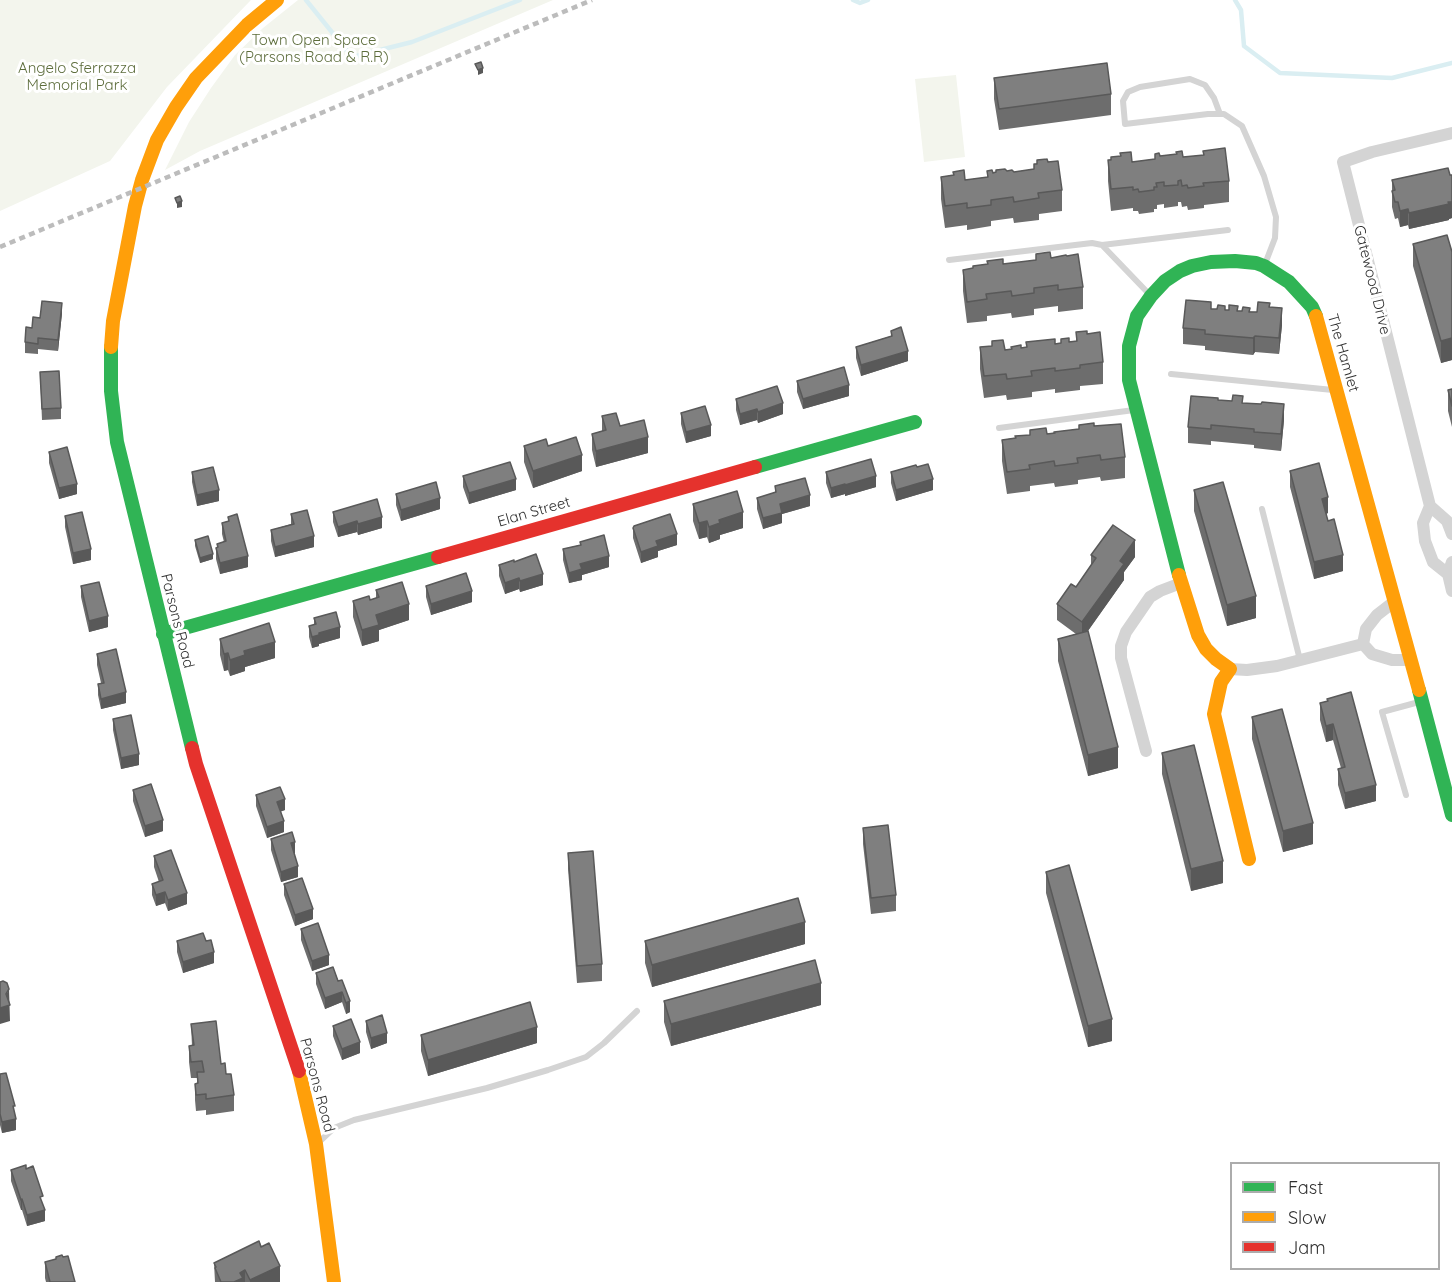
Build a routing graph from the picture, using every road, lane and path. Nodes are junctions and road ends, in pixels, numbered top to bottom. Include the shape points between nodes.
1 (277, 0) edge
2 (1220, 114) junction
3 (1452, 133) edge
4 (1228, 230) dead end
5 (1102, 245) junction
6 (950, 260) dead end
7 (1264, 266) junction
8 (1150, 296) junction
9 (1171, 374) dead end
10 (1337, 390) junction
11 (1138, 410) junction
12 (915, 422) dead end
13 (999, 428) dead end
14 (1430, 506) junction
15 (1262, 509) dead end
16 (1452, 534) edge
17 (1450, 568) edge
18 (1181, 582) junction
19 (1452, 591) edge
20 (1395, 601) junction
21 (163, 634) junction
22 (1363, 644) junction
23 (1300, 660) junction
24 (1411, 660) junction
25 (1230, 669) junction
26 (1422, 701) junction
27 (1146, 751) dead end
28 (1447, 776) edge
29 (1406, 795) dead end
30 (1452, 816) edge
31 (1249, 859) dead end
32 (637, 1011) dead end
33 (316, 1144) junction
34 (334, 1282) edge

1 - 21 street, Parsons Road via 196,78 157,140 135,207 113,321 111,391 117,442
2 - 2 lane via 1205,85 1191,79 1140,87 1128,92 1123,101 1125,124
2 - 7 lane via 1242,126 1264,176 1276,217 1275,238
3 - 14 street, Gatewood Drive via 1343,162
4 - 5 lane
5 - 6 lane
5 - 8 lane
7 - 8 street, The Hamlet via 1211,262 1180,271
7 - 10 street, The Hamlet via 1289,282 1311,307
8 - 11 street, The Hamlet via 1137,316 1129,346 1129,380
9 - 10 lane
10 - 20 street, The Hamlet
11 - 13 lane
11 - 18 street, The Hamlet
12 - 21 street, Elan Street
14 - 16 street, Gatewood Drive via 1447,521
14 - 17 street, Gatewood Drive via 1423,523 1425,541 1433,562
15 - 23 lane
17 - 19 street, Gatewood Drive
18 - 25 street, The Hamlet via 1198,635 1206,649
18 - 27 street via 1150,597 1121,646
20 - 22 street via 1365,629
20 - 24 street, The Hamlet
21 - 33 street, Parsons Road via 196,764 298,1069
22 - 23 street
22 - 24 street via 1372,654
23 - 25 street via 1247,670
24 - 26 street, The Hamlet
25 - 31 street via 1221,682 1214,714
26 - 28 street, The Hamlet
26 - 29 lane via 1382,712
28 - 30 street, The Hamlet
32 - 33 lane via 586,1057 488,1088 354,1120 334,1128
33 - 34 street, Parsons Road

